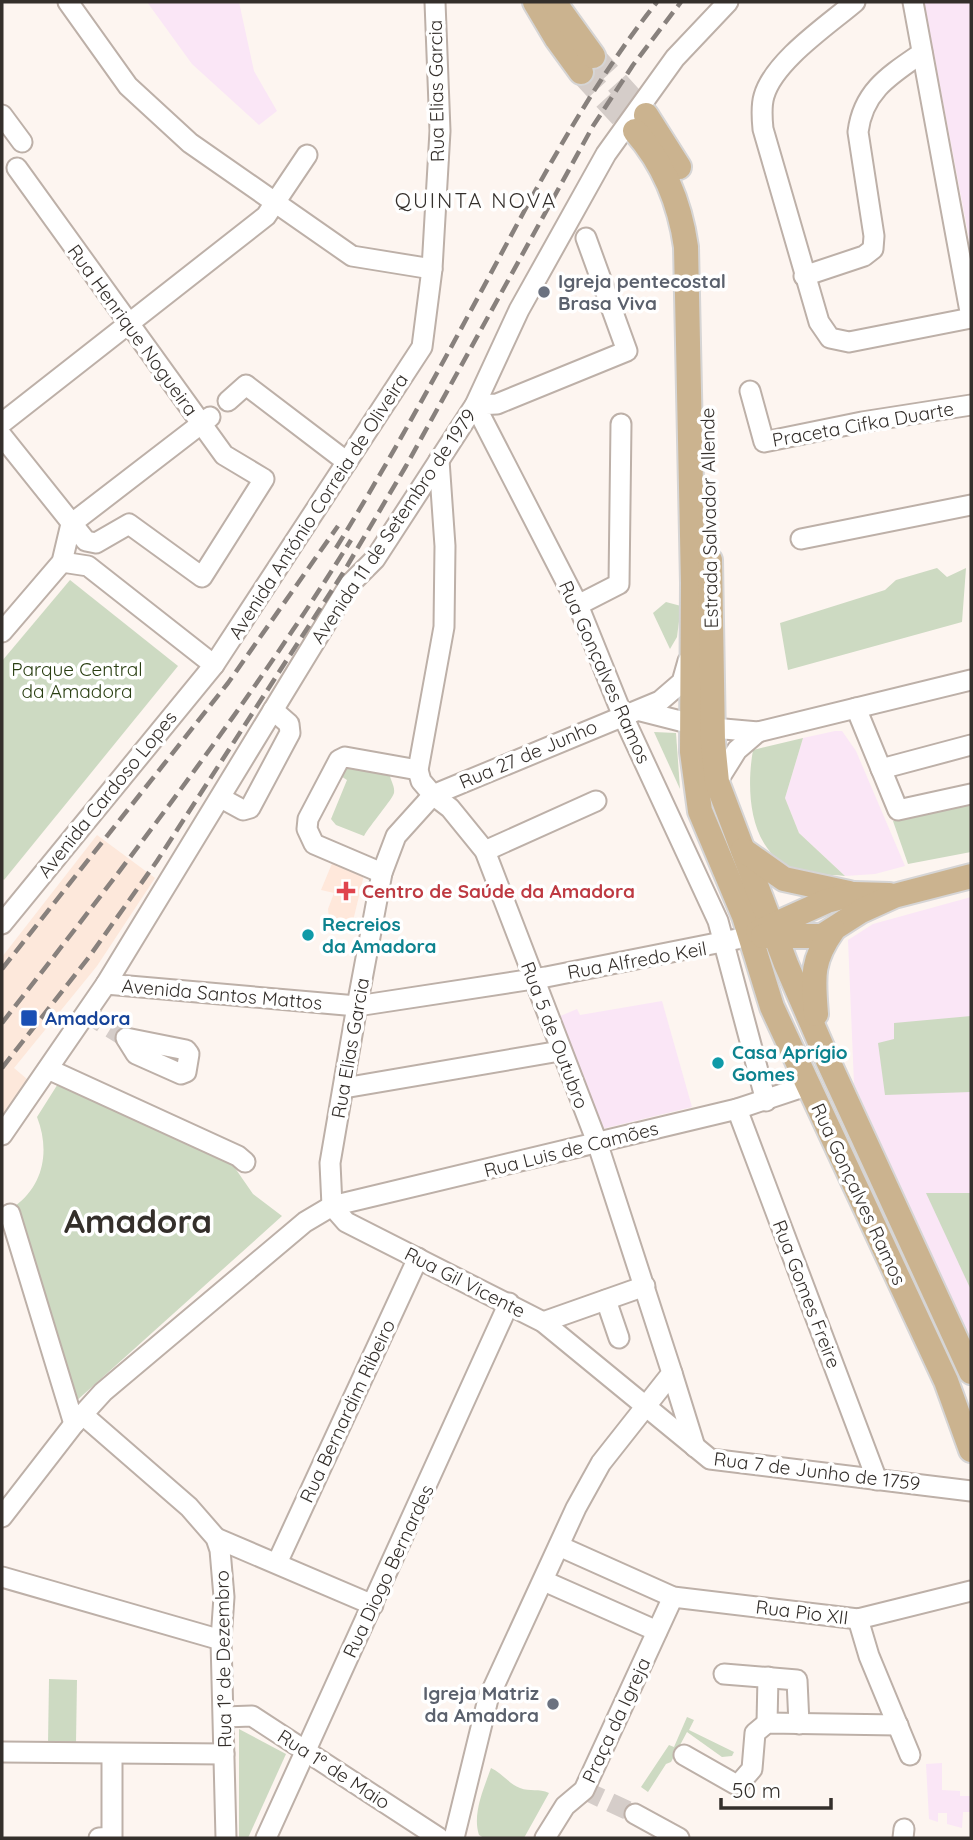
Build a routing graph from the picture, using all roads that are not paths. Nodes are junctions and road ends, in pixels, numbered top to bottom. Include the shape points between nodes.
1 (68, 2) edge
2 (435, 2) edge
3 (535, 2) edge
4 (554, 2) edge
5 (728, 2) edge
6 (855, 2) edge
7 (913, 2) edge
8 (922, 53) junction
9 (2, 116) edge
10 (22, 142) dead end
11 (307, 155) dead end
12 (17, 168) dead end
13 (274, 204) junction
14 (586, 238) dead end
15 (432, 269) junction
16 (804, 276) junction
17 (971, 318) edge
18 (127, 324) junction
19 (422, 347) joint
20 (750, 391) dead end
21 (228, 401) dead end
22 (475, 405) junction
23 (971, 405) edge
24 (205, 420) junction
25 (2, 423) edge
26 (621, 424) dead end
27 (2, 436) edge
28 (439, 460) junction
29 (347, 462) junction
30 (971, 505) edge
31 (71, 524) junction
32 (801, 539) dead end
33 (96, 543) junction
34 (62, 562) junction
35 (96, 573) junction
36 (578, 605) junction
37 (2, 632) edge
38 (691, 645) junction
39 (214, 665) junction
40 (971, 680) edge
41 (856, 708) junction
42 (273, 710) junction
43 (632, 712) junction
44 (702, 726) junction
45 (758, 732) junction
46 (971, 745) edge
47 (880, 769) junction
48 (418, 770) junction
49 (717, 782) junction
50 (971, 794) edge
51 (433, 795) junction
52 (221, 798) junction
53 (596, 801) dead end
54 (743, 849) junction
55 (485, 850) junction
56 (382, 873) junction
57 (971, 876) edge
58 (853, 894) junction
59 (894, 896) junction
60 (2, 922) edge
61 (833, 930) junction
62 (766, 933) junction
63 (726, 943) junction
64 (534, 979) junction
65 (106, 984) junction
66 (357, 1006) junction
67 (817, 1028) junction
68 (560, 1051) junction
69 (829, 1063) junction
70 (48, 1069) junction
71 (809, 1085) junction
72 (344, 1088) junction
73 (766, 1101) junction
74 (737, 1109) junction
75 (2, 1135) edge
76 (597, 1142) junction
77 (245, 1162) dead end
78 (332, 1206) junction
79 (10, 1214) dead end
80 (418, 1258) junction
81 (645, 1286) junction
82 (606, 1300) junction
83 (509, 1303) junction
84 (543, 1322) junction
85 (619, 1338) dead end
86 (971, 1372) edge
87 (672, 1373) junction
88 (644, 1405) junction
89 (78, 1419) junction
90 (695, 1448) junction
91 (971, 1450) edge
92 (877, 1480) junction
93 (971, 1491) edge
94 (2, 1517) edge
95 (216, 1538) junction
96 (559, 1546) junction
97 (276, 1563) junction
98 (2, 1577) edge
99 (544, 1581) junction
100 (969, 1591) edge
101 (673, 1597) junction
102 (373, 1605) junction
103 (858, 1619) junction
104 (657, 1631) junction
105 (220, 1640) junction
106 (724, 1674) dead end
107 (768, 1677) junction
108 (224, 1717) junction
109 (766, 1723) junction
110 (799, 1724) junction
111 (898, 1725) junction
112 (305, 1750) junction
113 (2, 1752) edge
114 (112, 1754) junction
115 (224, 1754) junction
116 (684, 1755) dead end
117 (910, 1755) dead end
118 (635, 1814) tunnel mouth
119 (108, 1838) edge
120 (226, 1838) edge
121 (266, 1838) edge
122 (439, 1838) edge
123 (454, 1838) edge
124 (545, 1838) edge
125 (679, 1838) edge

1 - 13 street via 143,102 190,144
2 - 15 street, Rua Elias Garcia via 440,131
3 - 4 main road via 557,39 587,64
5 - 22 street, Avenida 11 de Setembro de 1979 via 675,58 606,154 519,310
6 - 16 street via 783,65 764,95 762,129
7 - 8 street
8 - 16 street via 864,102 859,118 873,249
8 - 17 street
9 - 10 street
11 - 13 street
12 - 18 street, Rua Henrique Nogueira
13 - 15 street via 352,256
13 - 18 street via 266,216
14 - 22 street via 627,351 497,404
15 - 19 street, Rua Elias Garcia
16 - 17 street via 819,322 830,338 849,342
18 - 24 street, Rua Henrique Nogueira
18 - 25 street
19 - 29 street, Avenida António Correia de Oliveira
20 - 23 street, Praceta Cifka Duarte via 764,442
21 - 29 street via 246,385
22 - 28 street, Avenida 11 de Setembro de 1979
22 - 36 street, Rua Gonçalves Ramos
24 - 31 street, Rua Henrique Nogueira
24 - 33 street via 224,455 264,479 202,576 129,524
26 - 36 street via 619,584
27 - 31 street
28 - 42 street, Avenida 11 de Setembro de 1979 via 375,559 351,583
28 - 48 street via 444,627
29 - 39 street, Avenida António Correia de Oliveira
30 - 32 street
31 - 33 street via 86,541
31 - 34 street
33 - 35 street
34 - 35 street via 88,566
34 - 37 street
35 - 39 street
36 - 43 street, Rua Gonçalves Ramos
38 - 43 street, Rua 27 de Junho via 682,682 672,693
38 - 44 main road, Estrada Salvador Allende
38 - 44 main road, Estrada Salvador Allende via 686,247 680,212 640,123 681,171 696,210 704,253
39 - 60 street, Avenida Cardoso Lopes
40 - 41 street
41 - 45 street
41 - 47 street
42 - 52 street, Avenida 11 de Setembro de 1979
42 - 52 street via 289,724 290,733 250,808 243,810
43 - 44 street
43 - 51 street, Rua 27 de Junho
43 - 63 street, Rua Gonçalves Ramos
44 - 45 street
44 - 49 main road, Estrada Salvador Allende
44 - 62 main road, Estrada Salvador Allende via 694,776 701,811
45 - 49 street via 737,750
46 - 47 street
47 - 50 street via 898,810
48 - 51 street
48 - 56 street via 345,757 339,760 308,819 314,845
49 - 54 main road, Estrada Salvador Allende
51 - 55 street, Rua 5 de Outubro
51 - 56 street, Rua Elias Garcia via 397,836
52 - 65 street, Avenida 11 de Setembro de 1979
53 - 55 street
54 - 58 main road via 784,880
54 - 62 main road, Estrada Salvador Allende
55 - 64 street, Rua 5 de Outubro
56 - 66 street, Rua Elias Garcia
57 - 59 main road
58 - 59 main road
58 - 62 main road
59 - 61 main road
61 - 62 main road via 811,938
61 - 67 main road via 814,967
62 - 63 street, Rua Alfredo Keil
62 - 67 main road, Rua Gonçalves Ramos
62 - 71 main road, Rua Gonçalves Ramos via 772,1007
63 - 64 street, Rua Alfredo Keil
63 - 73 street, Rua Gonçalves Ramos
64 - 66 street, Rua Alfredo Keil
64 - 68 street, Rua 5 de Outubro
65 - 66 street, Avenida Santos Mattos
65 - 70 street, Avenida Santos Mattos
66 - 72 street, Rua Elias Garcia
67 - 69 main road, Rua Gonçalves Ramos
68 - 72 street
68 - 76 street, Rua 5 de Outubro
69 - 71 main road
69 - 86 main road, Rua Gonçalves Ramos
70 - 75 street, Avenida Santos Mattos
70 - 77 street
71 - 73 street, Rua Luis de Camões
71 - 91 main road, Rua Gonçalves Ramos via 946,1381
72 - 78 street, Rua Elias Garcia via 330,1163
73 - 74 street, Rua Luis de Camões
74 - 76 street, Rua Luis de Camões
74 - 92 street, Rua Gomes Freire
76 - 78 street, Rua Luis de Camões
76 - 81 street, Rua 5 de Outubro
78 - 80 street, Rua Gil Vicente via 346,1222
78 - 89 street via 305,1222 103,1392
79 - 89 street
80 - 83 street, Rua Gil Vicente
80 - 97 street, Rua Bernardim Ribeiro
81 - 82 street, Rua Gil Vicente
81 - 87 street, Rua 5 de Outubro
82 - 84 street, Rua Gil Vicente
82 - 85 street
83 - 84 street, Rua Gil Vicente
83 - 102 street, Rua Diogo Bernardes
84 - 88 street, Rua 7 de Junho de 1759
87 - 88 street
87 - 90 street, Rua 5 de Outubro
88 - 90 street, Rua 7 de Junho de 1759
88 - 96 street via 601,1463
89 - 94 street
89 - 95 street via 189,1507
90 - 92 street, Rua 7 de Junho de 1759 via 710,1459
92 - 93 street, Rua 7 de Junho de 1759
95 - 97 street
95 - 105 street, Rua 1º de Dezembro via 224,1597
96 - 99 street
96 - 101 street
97 - 102 street
98 - 105 street
99 - 104 street
99 - 123 street via 488,1699
100 - 103 street, Rua Pio XII
101 - 103 street, Rua Pio XII
101 - 104 street, Praça da Igreja
102 - 112 street, Rua Diogo Bernardes
103 - 111 street
104 - 124 street, Praça da Igreja via 583,1790 565,1806
105 - 108 street, Rua 1º de Dezembro
106 - 107 street
107 - 109 street
107 - 110 street via 799,1683
108 - 112 street, Rua 1º de Maio via 252,1716
108 - 115 street, Rua 1º de Dezembro
109 - 110 street
109 - 116 street via 755,1733 752,1769 739,1784
110 - 111 street
111 - 117 street
112 - 121 street, Rua Diogo Bernardes
112 - 122 street, Rua 1º de Maio
113 - 114 street
114 - 115 street
114 - 119 street
115 - 120 street, Rua 1º de Dezembro
118 - 125 street

